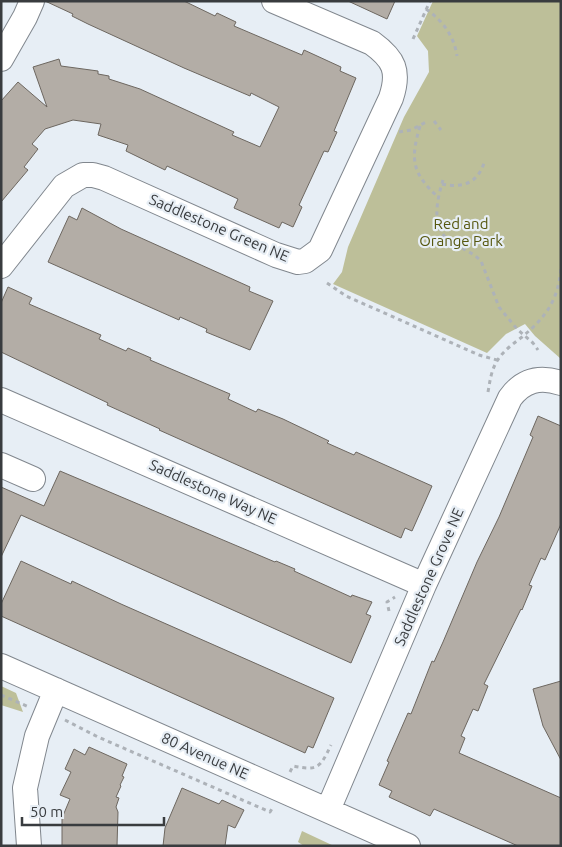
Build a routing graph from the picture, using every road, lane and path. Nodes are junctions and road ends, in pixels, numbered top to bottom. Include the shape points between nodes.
1 (32, 1) edge
2 (274, 1) edge
3 (430, 1) edge
4 (303, 7) edge
5 (426, 9) junction
6 (413, 39) dead end
7 (457, 56) dead end
8 (1, 59) edge
9 (428, 121) dead end
10 (434, 121) dead end
11 (420, 126) junction
12 (440, 130) dead end
13 (393, 132) dead end
14 (484, 163) dead end
15 (438, 197) junction
16 (1, 266) edge
17 (327, 283) dead end
18 (538, 350) dead end
19 (497, 360) dead end
20 (561, 383) edge
21 (1, 400) edge
22 (1, 465) edge
23 (33, 479) dead end
24 (424, 585) junction
25 (395, 598) dead end
26 (386, 619) dead end
27 (1, 666) edge
28 (56, 690) junction
29 (1, 695) edge
30 (25, 705) dead end
31 (67, 721) dead end
32 (332, 742) dead end
33 (287, 778) dead end
34 (276, 801) dead end
35 (328, 810) junction
36 (29, 846) edge
37 (408, 846) edge

1 - 8 street
2 - 4 street, Saddlestone Green NE
3 - 5 path
4 - 16 street, Saddlestone Green NE via 372,44 390,59 395,77 391,98 320,250 306,261 289,260 104,178 83,175 64,186
5 - 6 path
5 - 7 path via 447,28
9 - 11 path
10 - 12 path
11 - 13 path
11 - 15 path via 413,156 416,170 424,184
14 - 15 path via 480,173 469,183 460,186 442,182
15 - 18 path via 438,222 442,233 481,261 495,301 516,329
17 - 19 path via 346,296
20 - 24 street, Saddlestone Grove NE via 541,379 523,384 510,398
21 - 24 street, Saddlestone Way NE
22 - 23 street
24 - 35 street, Saddlestone Grove NE
25 - 26 path via 387,602 389,611
27 - 28 street, 80 Avenue NE
28 - 35 street, 80 Avenue NE
28 - 36 street via 37,736 25,788
29 - 30 path
31 - 34 path via 270,812
32 - 33 path via 320,766 307,769 293,766
35 - 37 street, 80 Avenue NE

